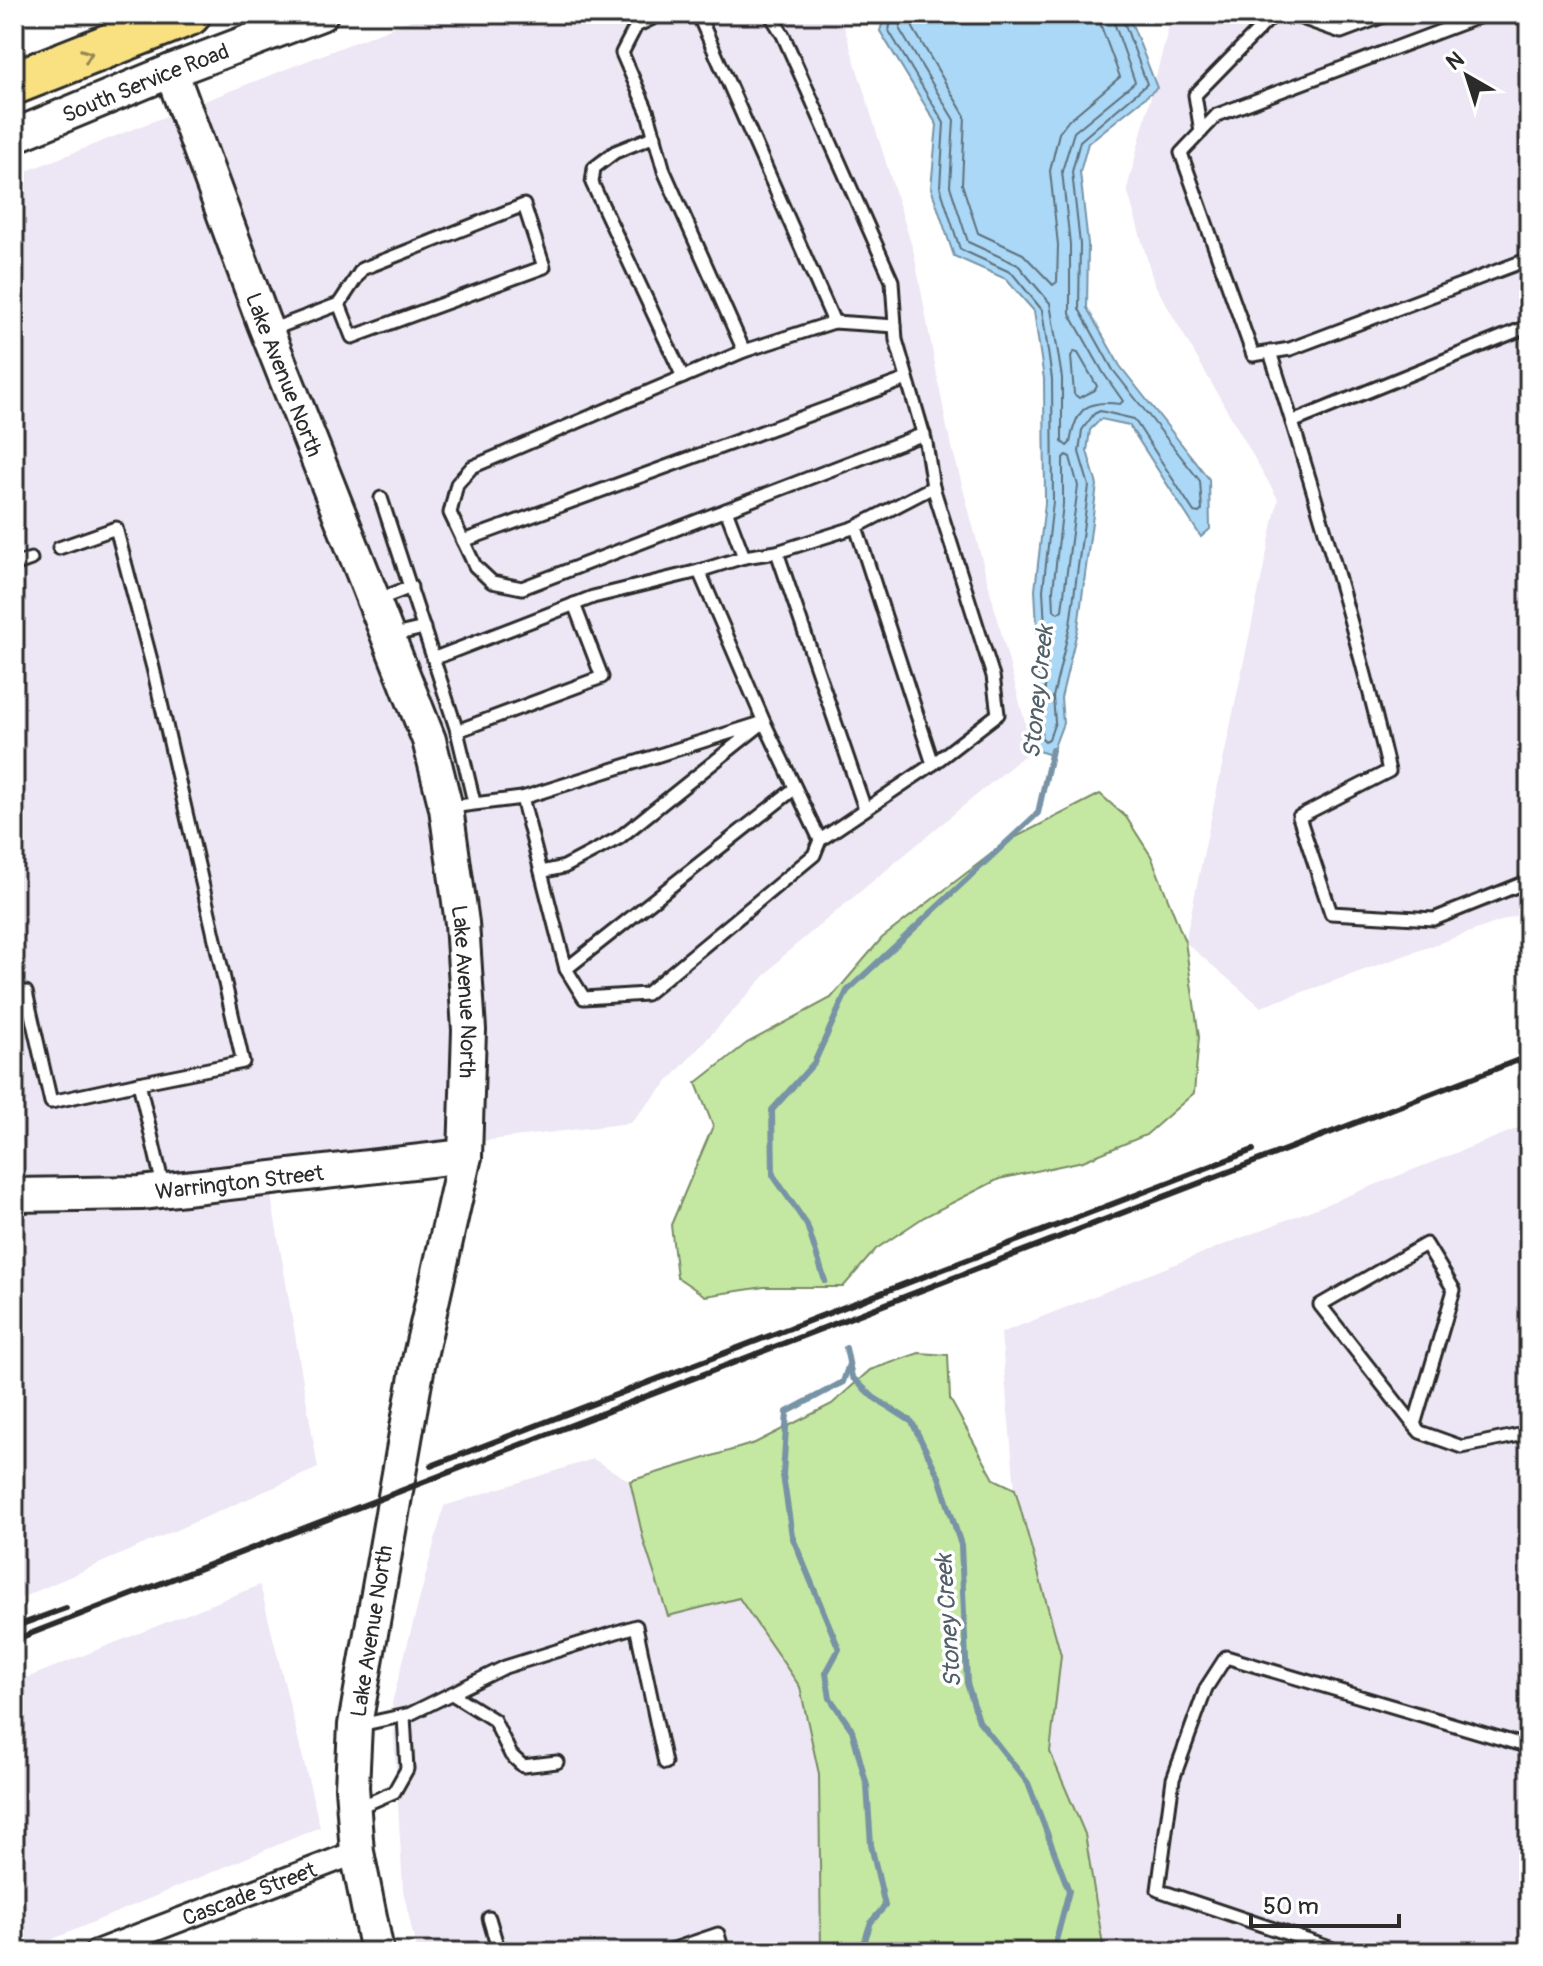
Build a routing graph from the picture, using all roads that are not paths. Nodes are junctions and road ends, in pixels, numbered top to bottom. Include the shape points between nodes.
1 (189, 14) edge
2 (321, 14) edge
3 (661, 14) edge
4 (698, 14) edge
5 (770, 14) edge
6 (1274, 14) edge
7 (1290, 14) edge
8 (1389, 14) edge
9 (1486, 14) edge
10 (171, 71) junction
11 (14, 83) edge
12 (1201, 132) junction
13 (14, 136) edge
14 (655, 136) junction
15 (1529, 259) edge
16 (339, 304) junction
17 (834, 322) junction
18 (895, 326) junction
19 (1529, 326) edge
20 (267, 332) junction
21 (744, 351) junction
22 (1270, 352) junction
23 (683, 377) junction
24 (907, 379) junction
25 (1292, 422) junction
26 (924, 434) junction
27 (933, 487) junction
28 (381, 498) dead end
29 (726, 510) junction
30 (856, 527) junction
31 (463, 541) junction
32 (59, 548) dead end
33 (777, 552) junction
34 (744, 557) junction
35 (31, 559) dead end
36 (14, 565) edge
37 (699, 571) junction
38 (411, 587) junction
39 (375, 601) junction
40 (574, 604) junction
41 (424, 628) junction
42 (389, 636) junction
43 (435, 658) junction
44 (764, 722) junction
45 (457, 731) junction
46 (933, 764) junction
47 (794, 789) junction
48 (522, 798) junction
49 (460, 805) junction
50 (865, 809) junction
51 (820, 840) junction
52 (541, 872) junction
53 (1529, 881) edge
54 (566, 969) junction
55 (14, 993) edge
56 (139, 1083) junction
57 (465, 1156) junction
58 (164, 1190) junction
59 (14, 1195) edge
60 (1414, 1425) junction
61 (1529, 1433) edge
62 (452, 1694) junction
63 (404, 1716) junction
64 (355, 1725) junction
65 (1529, 1747) edge
66 (557, 1762) dead end
67 (665, 1763) dead end
68 (354, 1809) junction
69 (357, 1852) junction
70 (489, 1918) dead end
71 (96, 1952) edge
72 (377, 1952) edge
73 (499, 1952) edge
74 (665, 1952) edge
75 (723, 1952) edge
76 (1342, 1952) edge

11 -> 1 highway
2 - 10 street, South Service Road
3 - 14 lane via 636,26 622,53
4 - 17 lane
5 - 18 lane via 892,281
6 - 12 lane via 1195,95
7 - 8 lane via 1341,32
9 - 12 lane via 1217,115
10 - 13 street, South Service Road
10 - 20 street, Lake Avenue North
12 - 22 lane via 1181,153 1253,355
14 - 21 lane via 664,171
14 - 23 lane via 615,152 594,168 592,183
15 - 22 lane
16 - 16 lane via 362,269 524,205 544,267 352,337
16 - 20 lane
17 - 18 lane
17 - 21 lane
18 - 24 lane
19 - 25 lane
20 - 39 street, Lake Avenue North
21 - 23 lane
22 - 25 lane
23 - 31 lane via 472,467 457,484 450,513
24 - 26 lane
24 - 31 lane
25 - 53 lane via 1389,771 1299,817 1331,913 1434,919
26 - 27 lane
26 - 29 lane
27 - 30 lane
27 - 46 lane via 993,676 998,714
28 - 38 lane
29 - 31 lane via 522,588 492,582 475,566
29 - 34 lane
30 - 33 lane
30 - 46 lane
32 - 56 lane via 116,528 243,1062
33 - 34 lane
33 - 50 lane
34 - 37 lane
35 - 36 lane
37 - 40 lane
37 - 44 lane
38 - 39 lane
38 - 41 lane
39 - 42 street, Lake Avenue North
40 - 43 lane
40 - 45 lane via 602,677
41 - 42 lane
41 - 43 lane
42 - 49 street, Lake Avenue North
43 - 45 lane
44 - 47 lane
44 - 48 lane
44 - 52 lane via 619,838 564,867
45 - 49 lane
46 - 50 lane
47 - 51 lane
47 - 54 lane
48 - 49 lane
48 - 52 lane
49 - 57 street, Lake Avenue North via 469,1030
50 - 51 lane
51 - 54 lane via 814,855 646,994 584,998
52 - 54 lane
55 - 56 lane via 26,992 51,1102
56 - 58 lane
57 - 58 street, Warrington Street
57 - 64 street, Lake Avenue North via 418,1365
58 - 59 street, Warrington Street
60 - 60 lane via 1320,1305 1426,1244 1454,1290
60 - 61 lane via 1462,1447
62 - 63 lane
62 - 66 lane via 494,1720 511,1755 523,1766
62 - 67 lane via 505,1667 636,1626
63 - 64 lane
63 - 68 lane via 407,1769 394,1792
64 - 68 street, Lake Avenue North
65 - 76 lane via 1226,1657 1206,1688 1173,1779 1158,1890
68 - 69 street, Lake Avenue North
69 - 71 street, Cascade Street
69 - 72 street, Lake Avenue North
70 - 73 lane
74 - 75 lane via 718,1934

